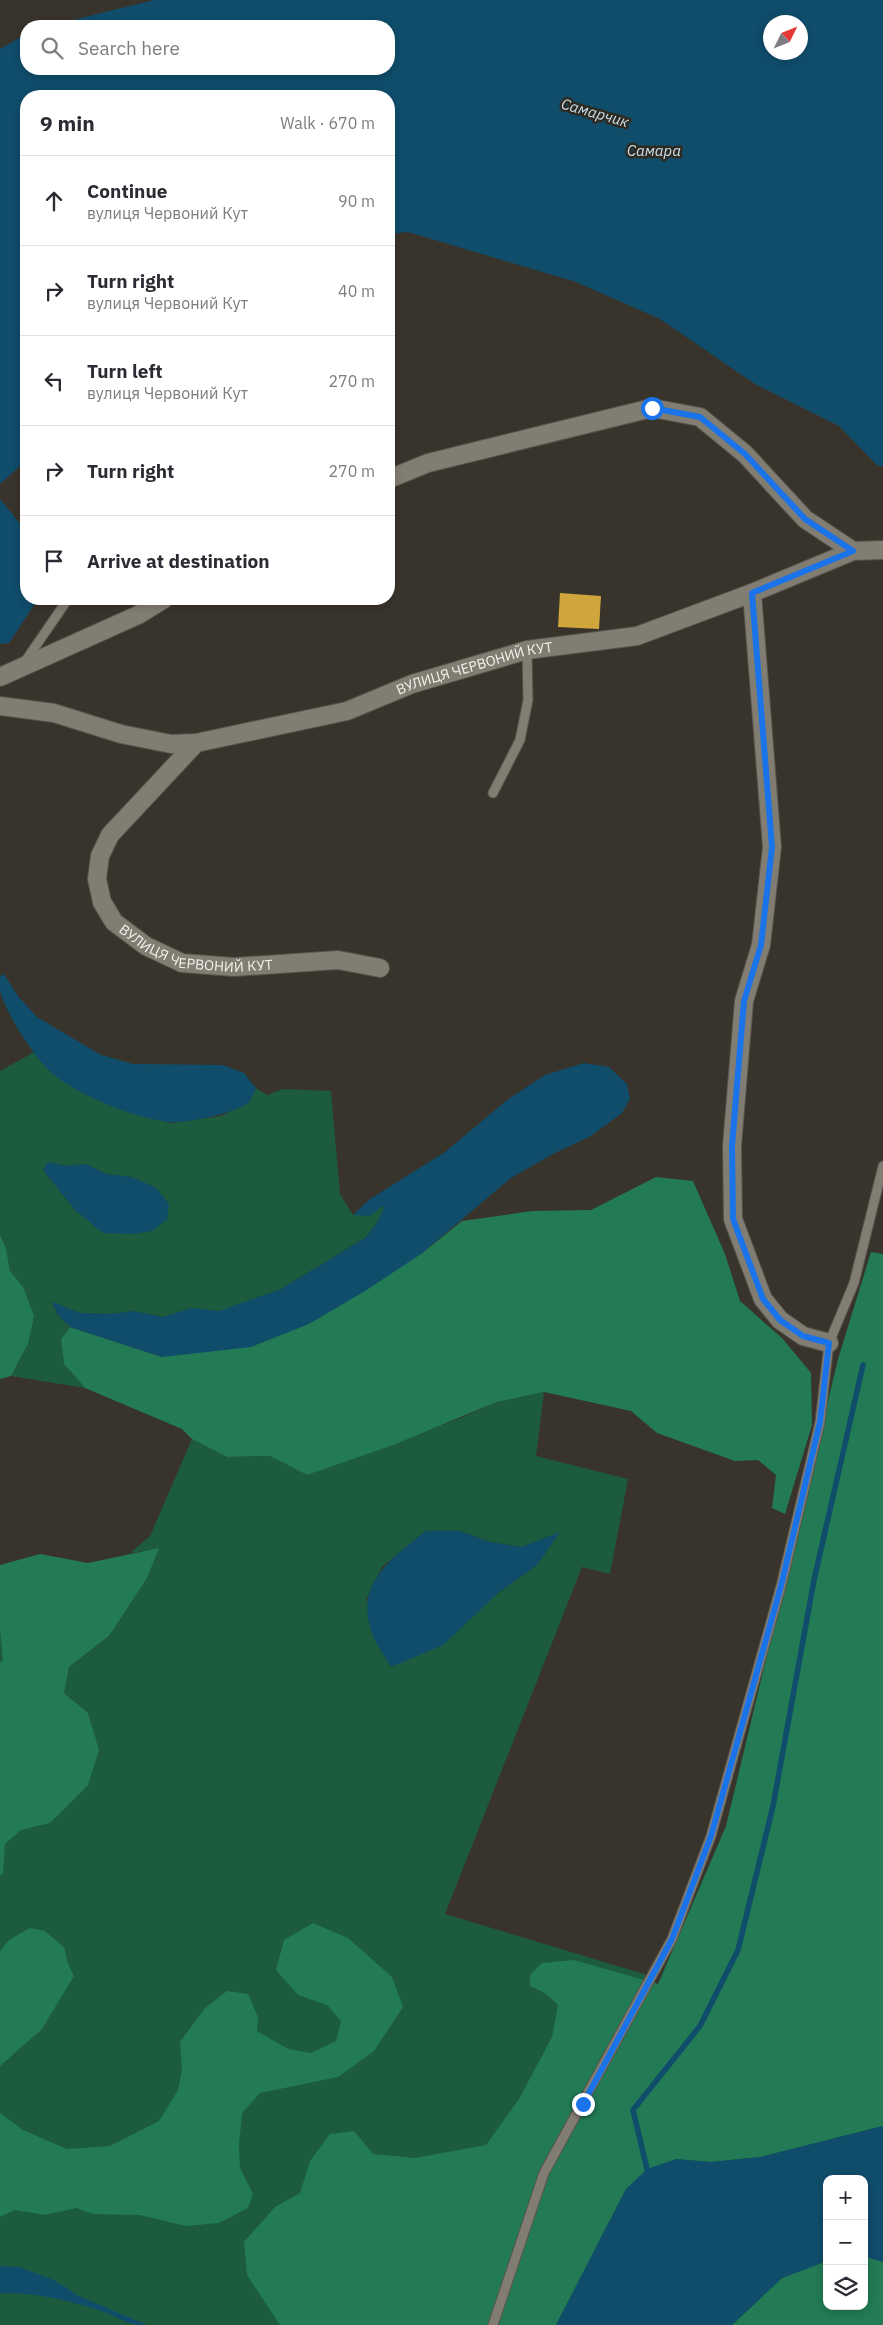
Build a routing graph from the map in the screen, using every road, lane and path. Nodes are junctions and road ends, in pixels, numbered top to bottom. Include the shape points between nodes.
1 (395, 477) edge
2 (883, 550) edge
3 (853, 551) junction
4 (752, 593) junction
5 (64, 605) edge
6 (154, 605) edge
7 (528, 650) junction
8 (21, 667) junction
9 (0, 677) edge
10 (0, 706) edge
11 (196, 743) junction
12 (493, 793) dead end
13 (380, 968) dead end
14 (883, 1166) edge
15 (829, 1343) junction
16 (493, 2325) edge

1 - 3 street via 428,463 652,408 700,417 745,454 805,519
2 - 3 street, ВУЛИЦЯ ЧЕРВОНИЙ КУТ
3 - 4 street, ВУЛИЦЯ ЧЕРВОНИЙ КУТ
4 - 7 street, ВУЛИЦЯ ЧЕРВОНИЙ КУТ via 637,636
4 - 15 street via 772,847 761,945 744,1001 732,1146 733,1219 763,1299 780,1320 803,1336
5 - 8 lane
6 - 8 street
7 - 11 street, ВУЛИЦЯ ЧЕРВОНИЙ КУТ via 412,684 347,711
7 - 12 lane via 528,700 520,740
8 - 9 street
10 - 11 street, ВУЛИЦЯ ЧЕРВОНИЙ КУТ via 54,712 121,734 171,744
11 - 13 street, ВУЛИЦЯ ЧЕРВОНИЙ КУТ via 110,835 100,856 97,879 102,902 114,922 146,946 182,963 234,967 338,960
14 - 15 lane via 854,1283
15 - 16 lane via 818,1431 781,1586 711,1836 672,1939 544,2173

